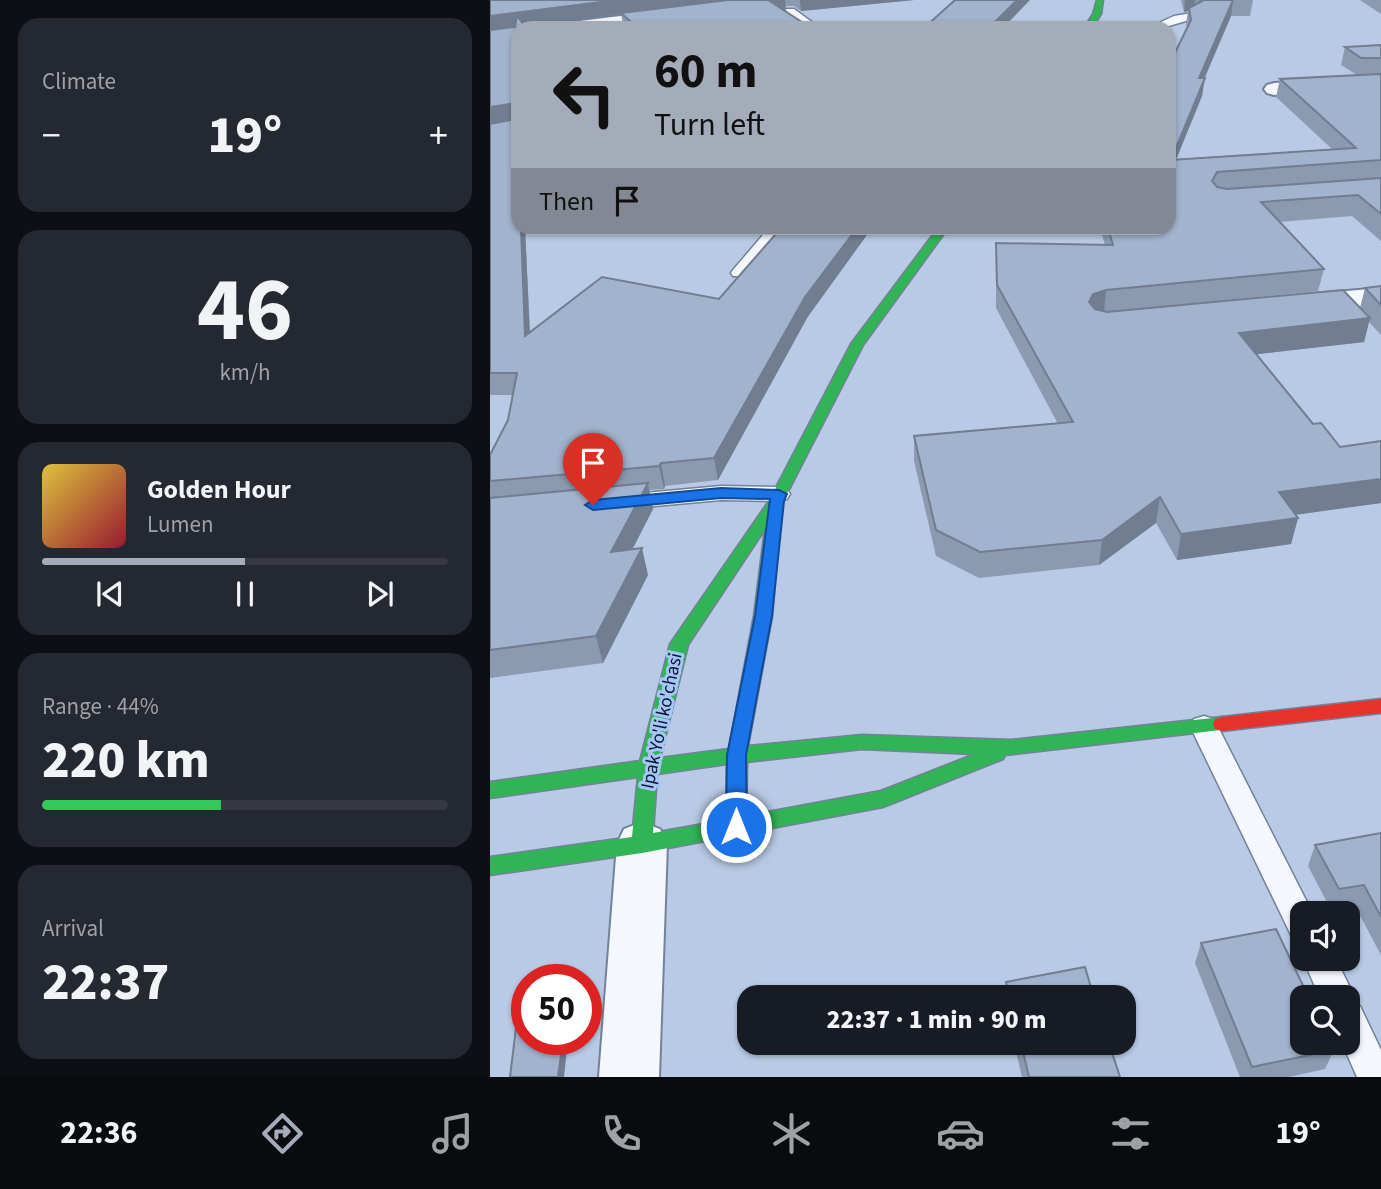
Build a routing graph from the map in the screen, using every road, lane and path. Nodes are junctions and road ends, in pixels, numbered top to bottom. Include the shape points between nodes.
1 (674, 0) edge
2 (1100, 0) edge
3 (786, 6) edge
4 (1192, 16) edge
5 (594, 21) edge
6 (627, 21) edge
7 (806, 21) edge
8 (1092, 21) edge
9 (1170, 21) edge
10 (1381, 83) edge
11 (1274, 89) dead end
12 (771, 235) edge
13 (938, 235) edge
14 (739, 274) edge
15 (1381, 297) edge
16 (1270, 306) edge
17 (778, 498) junction
18 (599, 505) edge
19 (1381, 706) edge
20 (1204, 726) junction
21 (1011, 748) junction
22 (737, 755) junction
23 (648, 769) junction
24 (490, 790) edge
25 (736, 827) junction
26 (642, 844) junction
27 (490, 866) edge
28 (1290, 901) edge
29 (1360, 1043) edge
30 (629, 1077) edge
31 (1376, 1077) edge

1 - 5 street via 645,12
2 - 8 main road
3 - 6 street
3 - 7 lane
4 - 9 lane
10 - 11 street
12 - 14 lane
13 - 17 main road, Ipak Yo'li ko'chasi via 857,344
15 - 16 street
17 - 18 lane via 721,493
17 - 22 main road, Ipak Yo'li ko'chasi via 763,616
17 - 23 main road, Ipak Yo'li ko'chasi via 679,644
19 - 20 main road
20 - 21 main road
20 - 28 lane
21 - 22 main road via 862,743
21 - 25 main road via 883,799
22 - 23 main road
22 - 25 main road, Ipak Yo'li ko'chasi
23 - 24 main road
23 - 26 main road, Ipak Yo'li ko'chasi
25 - 26 main road
26 - 27 main road
26 - 30 street
29 - 31 lane

